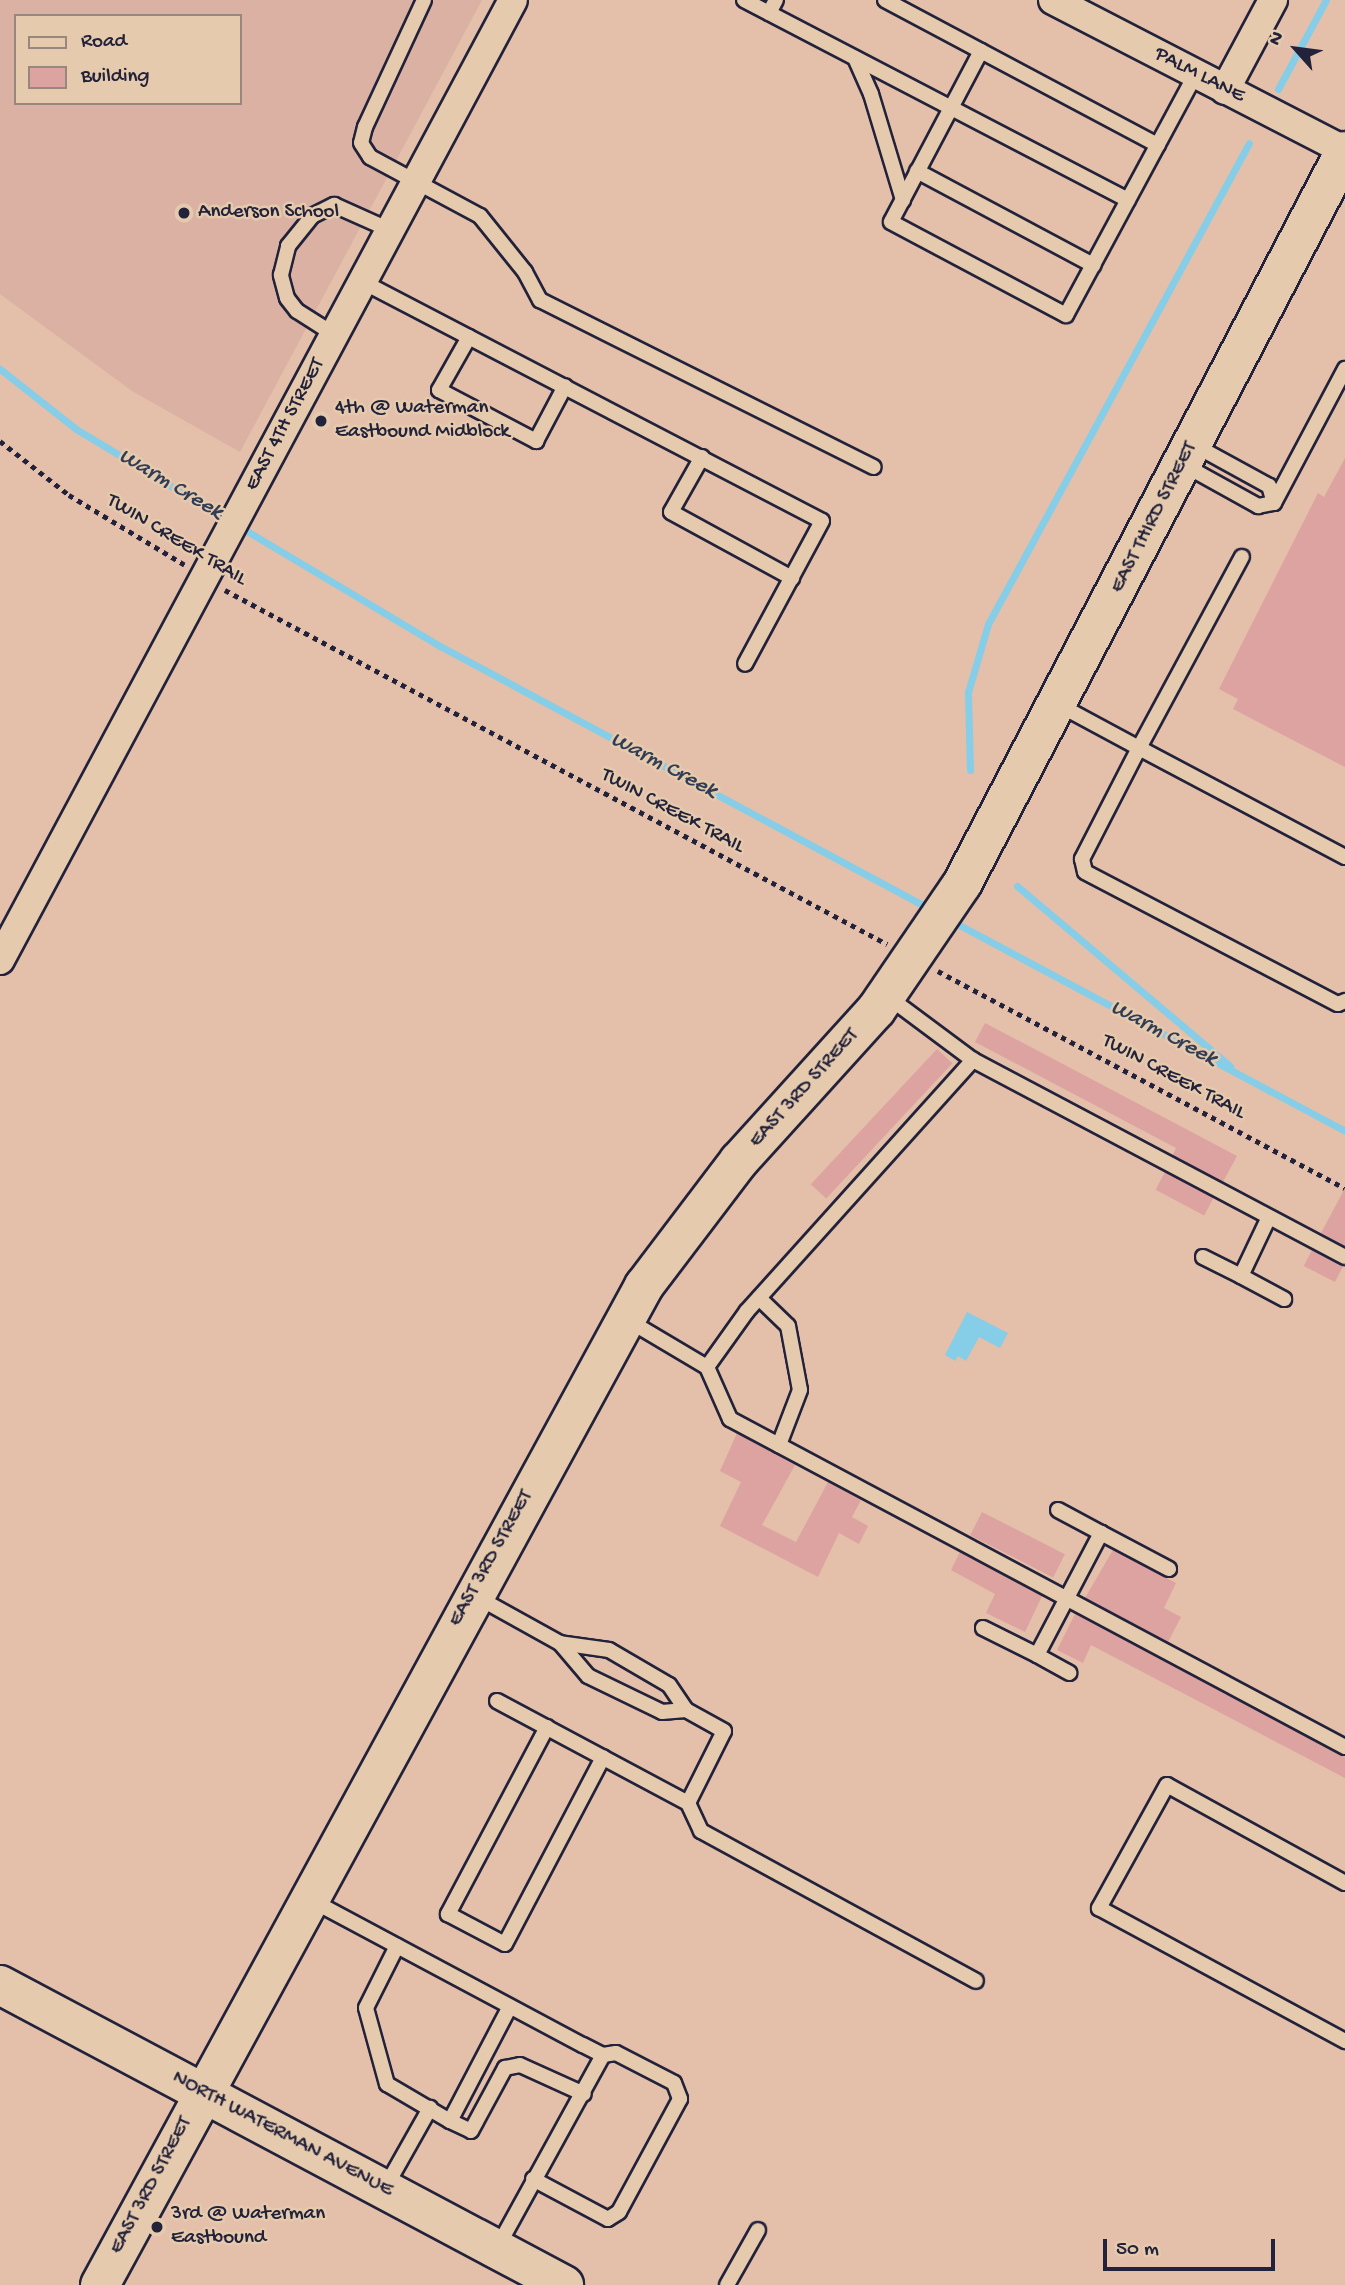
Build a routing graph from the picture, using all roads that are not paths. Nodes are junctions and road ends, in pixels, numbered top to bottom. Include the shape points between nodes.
1 (424, 0) edge
2 (513, 0) edge
3 (744, 0) edge
4 (885, 0) edge
5 (1053, 0) edge
6 (1273, 0) edge
7 (773, 7) edge
8 (981, 51) junction
9 (855, 58) junction
10 (1196, 75) junction
11 (1225, 90) junction
12 (951, 108) junction
13 (1158, 145) junction
14 (1345, 151) edge
15 (917, 171) junction
16 (417, 181) junction
17 (903, 200) junction
18 (1128, 200) junction
19 (390, 230) junction
20 (1093, 265) junction
21 (363, 282) junction
22 (335, 335) junction
23 (469, 337) junction
24 (1345, 369) edge
25 (565, 386) junction
26 (1188, 455) junction
27 (702, 457) junction
28 (873, 467) dead end
29 (1274, 503) junction
30 (1242, 557) dead end
31 (792, 578) junction
32 (745, 664) dead end
33 (1059, 705) junction
34 (1139, 748) junction
35 (1345, 857) edge
36 (962, 884) joint
37 (0, 960) edge
38 (886, 995) junction
39 (1345, 1001) edge
40 (972, 1060) junction
41 (1269, 1217) junction
42 (1345, 1257) edge
43 (1203, 1258) dead end
44 (1241, 1276) junction
45 (759, 1298) junction
46 (1284, 1299) dead end
47 (625, 1318) junction
48 (708, 1367) junction
49 (779, 1445) junction
50 (1058, 1510) dead end
51 (1101, 1533) junction
52 (1169, 1569) dead end
53 (473, 1594) junction
54 (1066, 1598) junction
55 (983, 1628) dead end
56 (560, 1643) junction
57 (1037, 1655) junction
58 (1069, 1673) dead end
59 (497, 1701) dead end
60 (686, 1710) junction
61 (547, 1727) junction
62 (1345, 1747) edge
63 (603, 1757) junction
64 (688, 1803) junction
65 (1345, 1883) edge
66 (307, 1898) junction
67 (397, 1946) junction
68 (976, 1981) dead end
69 (0, 1985) edge
70 (509, 2008) junction
71 (1345, 2041) edge
72 (603, 2054) junction
73 (203, 2092) junction
74 (584, 2094) junction
75 (430, 2108) junction
76 (450, 2120) junction
77 (533, 2179) junction
78 (384, 2189) junction
79 (758, 2230) dead end
80 (509, 2266) edge
81 (100, 2285) edge
82 (564, 2285) edge
83 (727, 2285) edge

1 - 16 lane via 361,143 370,157
2 - 16 street, EAST 4TH STREET
3 - 7 lane
4 - 8 lane
5 - 10 street, PALM LANE
6 - 11 street
7 - 9 lane
8 - 12 lane
8 - 13 lane
9 - 12 lane
9 - 17 lane via 871,94
10 - 11 street, PALM LANE
10 - 13 lane
11 - 14 street, PALM LANE
12 - 15 lane
12 - 18 lane
13 - 18 lane
14 - 26 main road, EAST THIRD STREET
15 - 17 lane
15 - 20 lane
16 - 19 street, EAST 4TH STREET
16 - 28 lane via 480,216 525,272 540,300
17 - 20 lane via 891,222 1066,315
18 - 20 lane
19 - 21 street, EAST 4TH STREET
19 - 22 lane via 334,205 312,216 288,246 281,275 287,299 297,311
21 - 22 street, EAST 4TH STREET
21 - 23 lane
22 - 37 street, EAST 4TH STREET
23 - 25 lane
23 - 25 lane via 439,390 536,441
24 - 29 lane
25 - 27 lane
26 - 29 lane via 1258,506
26 - 29 lane via 1269,486
26 - 33 main road, EAST THIRD STREET
27 - 31 lane via 822,520
27 - 31 lane via 671,512
30 - 34 lane
31 - 32 lane
33 - 34 lane
33 - 36 main road, EAST THIRD STREET
34 - 35 lane
34 - 39 lane via 1082,859 1085,872 1338,1004
36 - 38 main road, EAST 3RD STREET
38 - 40 lane
38 - 47 main road, EAST 3RD STREET via 688,1223
40 - 41 lane
40 - 45 lane
41 - 42 lane
41 - 44 lane
43 - 44 lane
44 - 46 lane
45 - 48 lane
45 - 49 lane via 788,1326 800,1390
47 - 48 lane
47 - 53 main road, EAST 3RD STREET
48 - 49 lane via 730,1419
49 - 54 lane
50 - 51 lane
51 - 52 lane
51 - 54 lane
53 - 56 lane
53 - 66 main road, EAST 3RD STREET
54 - 57 lane
54 - 62 lane
55 - 57 lane
56 - 60 lane via 609,1650 669,1685
56 - 60 lane via 588,1675 662,1712
57 - 58 lane
59 - 61 lane
60 - 64 lane via 724,1731
61 - 63 lane
61 - 63 lane via 447,1914 505,1944
63 - 64 lane
64 - 68 lane via 701,1831
65 - 71 lane via 1167,1785 1098,1908
66 - 67 lane
66 - 73 main road, EAST 3RD STREET
67 - 70 lane
67 - 75 lane via 366,2008 387,2084
69 - 73 main road, NORTH WATERMAN AVENUE
70 - 72 lane
70 - 76 lane
72 - 74 lane
72 - 77 lane via 616,2053 674,2083 680,2099 619,2212 608,2219
73 - 78 main road, NORTH WATERMAN AVENUE
73 - 81 main road, EAST 3RD STREET
74 - 76 lane via 520,2065 505,2068 471,2131
74 - 77 lane
75 - 76 lane
75 - 78 lane
77 - 80 lane
78 - 80 main road, NORTH WATERMAN AVENUE
79 - 83 lane
80 - 82 main road, NORTH WATERMAN AVENUE

